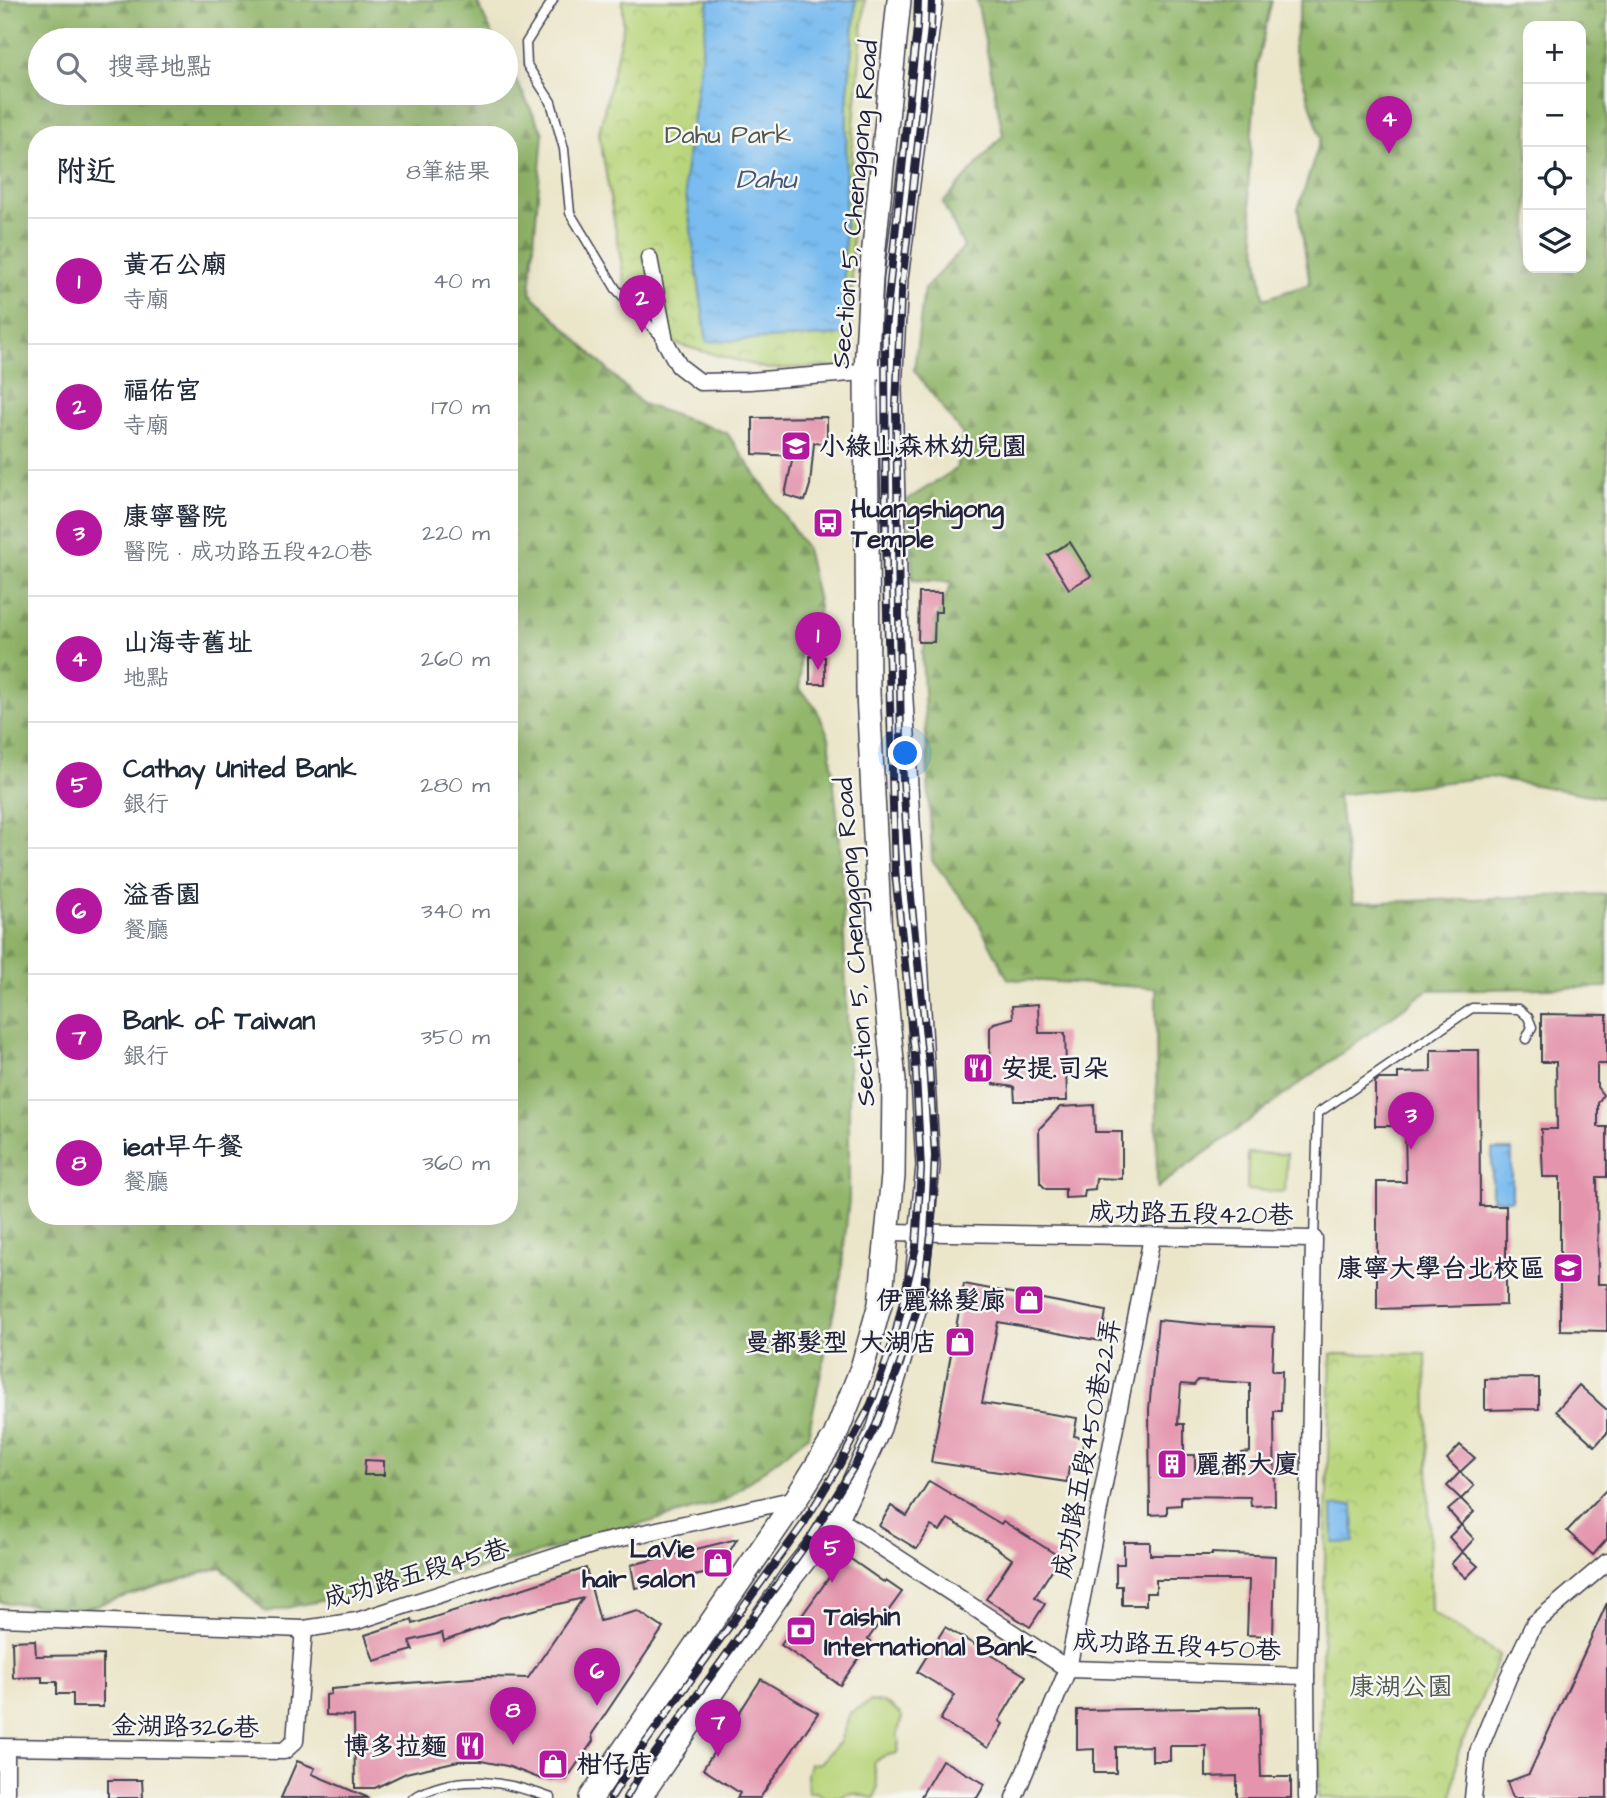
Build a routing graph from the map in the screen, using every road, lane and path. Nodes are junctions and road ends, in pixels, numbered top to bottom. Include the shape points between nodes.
1 (553, 0) edge
2 (899, 0) edge
3 (931, 0) edge
4 (649, 258) dead end
5 (665, 341) junction
6 (891, 369) junction
7 (866, 371) junction
8 (1526, 1039) dead end
9 (887, 1232) junction
10 (923, 1233) junction
11 (1152, 1237) junction
12 (1314, 1239) junction
13 (796, 1499) junction
14 (837, 1518) junction
15 (1607, 1562) edge
16 (0, 1618) edge
17 (304, 1629) junction
18 (1068, 1669) junction
19 (1306, 1676) junction
20 (3, 1748) edge
21 (6, 1798) edge
22 (413, 1798) edge
23 (551, 1798) edge
24 (591, 1798) edge
25 (639, 1798) edge
26 (1014, 1798) edge
27 (1307, 1798) edge
28 (1473, 1798) edge

1 - 5 lane via 526,43 527,65 551,102 564,149 570,213 616,289
2 - 7 main road, Section 5, Chenggong Road
3 - 6 main road, Section 5, Chenggong Road via 896,279
4 - 5 street
5 - 7 street via 679,366 700,382
6 - 7 street
6 - 10 main road, Section 5, Chenggong Road via 896,614 928,1166
7 - 9 main road, Section 5, Chenggong Road via 868,694 880,936 894,1081
8 - 12 lane via 1532,1027 1519,1009 1472,1008 1318,1113
9 - 10 street, 成功路五段420巷
9 - 13 main road, Section 5, Chenggong Road via 880,1304 862,1368 835,1436
10 - 11 street, 成功路五段420巷
10 - 14 main road, Section 5, Chenggong Road via 914,1310 883,1415
11 - 12 street, 成功路五段420巷
11 - 18 street, 成功路五段450巷22弄
12 - 19 street, 成功路五段420巷
13 - 17 street, 成功路五段45巷 via 595,1544 357,1621
13 - 24 main road, Section 5, Chenggong Road
14 - 18 street, 成功路五段450巷
14 - 25 main road, Section 5, Chenggong Road via 792,1575
15 - 28 street via 1534,1624 1478,1752
16 - 17 street, 成功路五段45巷
17 - 20 street, 金湖路326巷 via 295,1741 284,1751
18 - 19 street, 成功路五段450巷
18 - 26 street, 成功路五段450巷22弄
19 - 27 street, 成功路五段420巷
20 - 21 street
22 - 23 lane via 444,1784 470,1781 502,1783

